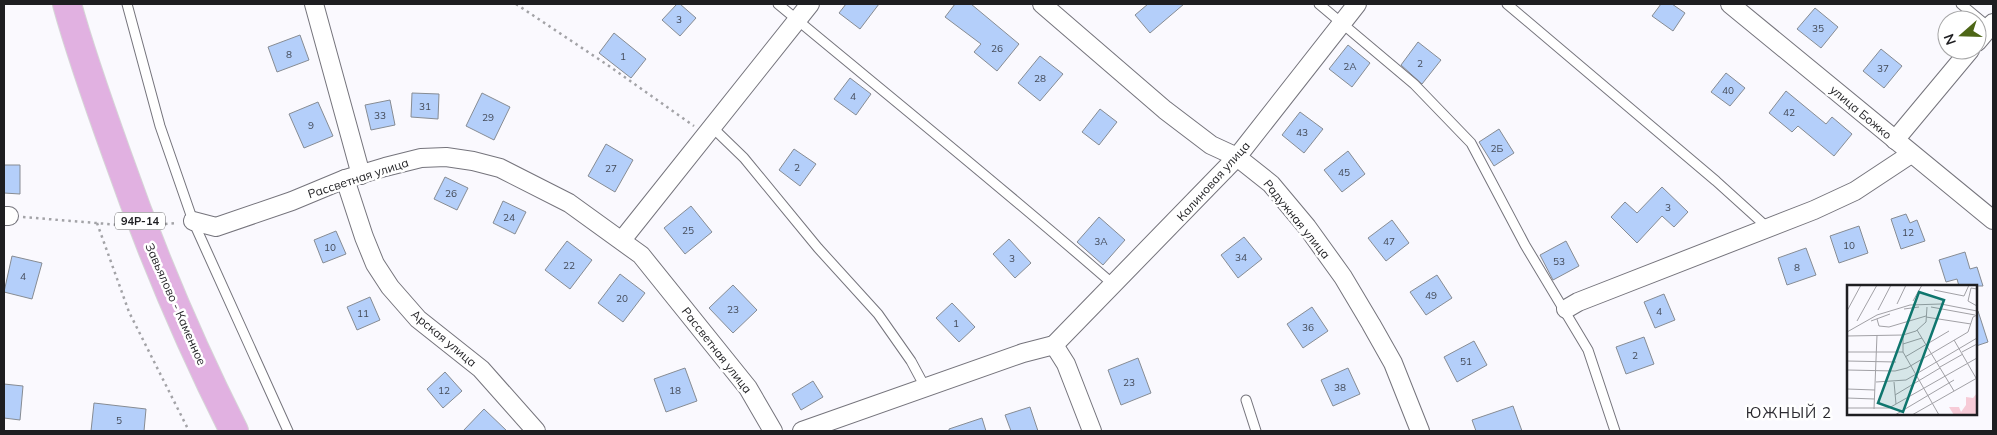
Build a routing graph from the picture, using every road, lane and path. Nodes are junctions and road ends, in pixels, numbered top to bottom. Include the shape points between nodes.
1 (67, 4) edge
2 (127, 4) edge
3 (314, 4) edge
4 (516, 4) edge
5 (778, 4) edge
6 (810, 4) edge
7 (1042, 4) edge
8 (1319, 4) edge
9 (1357, 4) edge
10 (1507, 4) edge
11 (1730, 4) edge
12 (1961, 4) edge
13 (797, 20) junction
14 (1341, 23) junction
15 (1992, 27) edge
16 (1962, 60) edge
17 (709, 130) junction
18 (1895, 140) junction
19 (1911, 154) junction
20 (1237, 157) junction
21 (353, 177) junction
22 (6, 216) edge
23 (1993, 220) edge
24 (193, 221) junction
25 (97, 223) junction
26 (142, 226) junction
27 (1768, 228) junction
28 (622, 240) junction
29 (1114, 285) junction
30 (1566, 310) junction
31 (1054, 345) junction
32 (925, 387) junction
33 (1246, 400) dead end
34 (189, 431) edge
35 (234, 431) edge
36 (288, 431) edge
37 (536, 431) edge
38 (773, 431) edge
39 (802, 431) edge
40 (1092, 431) edge
41 (1256, 431) edge
42 (1420, 431) edge
43 (1616, 431) edge

1 - 26 main road, Завьялово - Каменное / 94Р-14 via 98,104
2 - 24 lane via 160,126
3 - 21 street, Арская улица
4 - 17 path
5 - 13 lane
6 - 13 street
7 - 20 street, Радужная улица via 1165,110 1211,145
8 - 14 lane
9 - 14 street, Калиновая улица
10 - 27 lane
11 - 18 street, улица Божко
12 - 15 lane
13 - 17 street
13 - 29 lane
14 - 20 street, Калиновая улица
14 - 30 lane via 1414,84 1471,143 1525,245
16 - 18 street
17 - 28 street
17 - 32 lane via 744,158 818,248 878,314
18 - 19 street, улица Божко
19 - 23 street, улица Божко
19 - 27 street via 1855,191
20 - 29 street, Калиновая улица
20 - 42 street, Радужная улица via 1271,184 1343,277 1393,363
21 - 24 street, Рассветная улица via 216,227
21 - 28 street, Рассветная улица via 421,158 473,161 500,168 569,203
21 - 37 street, Арская улица via 364,237 375,264 390,287 418,319 481,369
22 - 25 path
24 - 26 path
24 - 36 lane
25 - 26 path
25 - 34 path via 129,312
26 - 35 main road, Завьялово - Каменное / 94Р-14
27 - 30 street via 1578,302
28 - 38 street, Рассветная улица via 641,255 709,338 748,388
29 - 31 street, Калиновая улица
30 - 43 lane via 1588,350
31 - 32 street
31 - 40 street via 1066,364
32 - 39 street
33 - 41 lane

